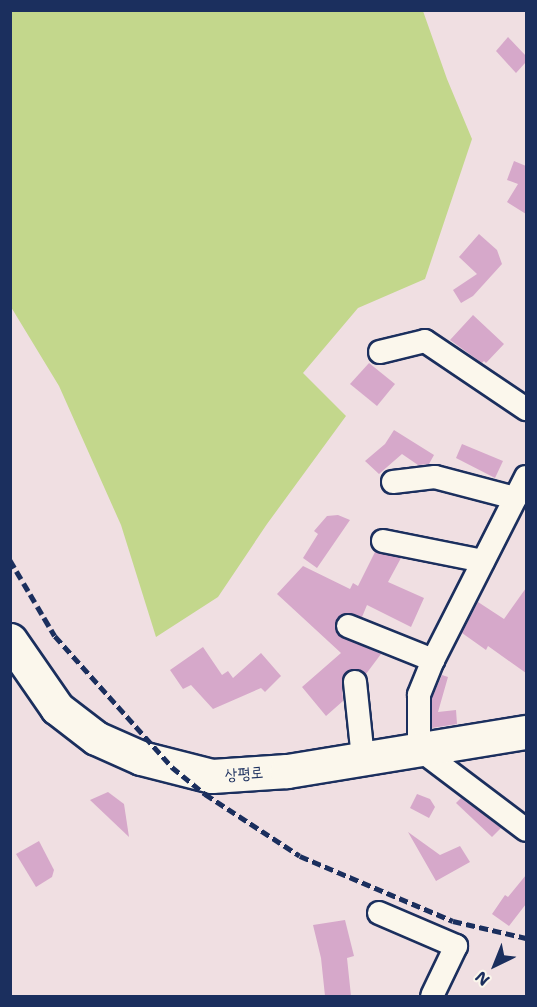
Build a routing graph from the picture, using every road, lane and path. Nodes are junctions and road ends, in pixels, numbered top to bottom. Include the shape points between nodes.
1 (380, 352) dead end
2 (526, 409) edge
3 (526, 477) edge
4 (393, 482) dead end
5 (515, 498) junction
6 (383, 541) dead end
7 (483, 561) junction
8 (348, 626) dead end
9 (10, 640) edge
10 (433, 660) junction
11 (355, 682) dead end
12 (526, 732) edge
13 (419, 749) junction
14 (363, 758) junction
15 (526, 830) edge
16 (379, 913) dead end
17 (432, 996) edge

1 - 2 street via 425,341
3 - 5 street
4 - 5 street via 435,477
5 - 7 street
6 - 7 street
7 - 10 street
8 - 10 street
9 - 14 main road, 상평로 via 57,708 96,738 141,758 212,776 287,771
10 - 13 street via 419,695
11 - 14 street
12 - 13 main road, 상평로
13 - 14 main road, 상평로
13 - 15 street
16 - 17 street via 456,946

